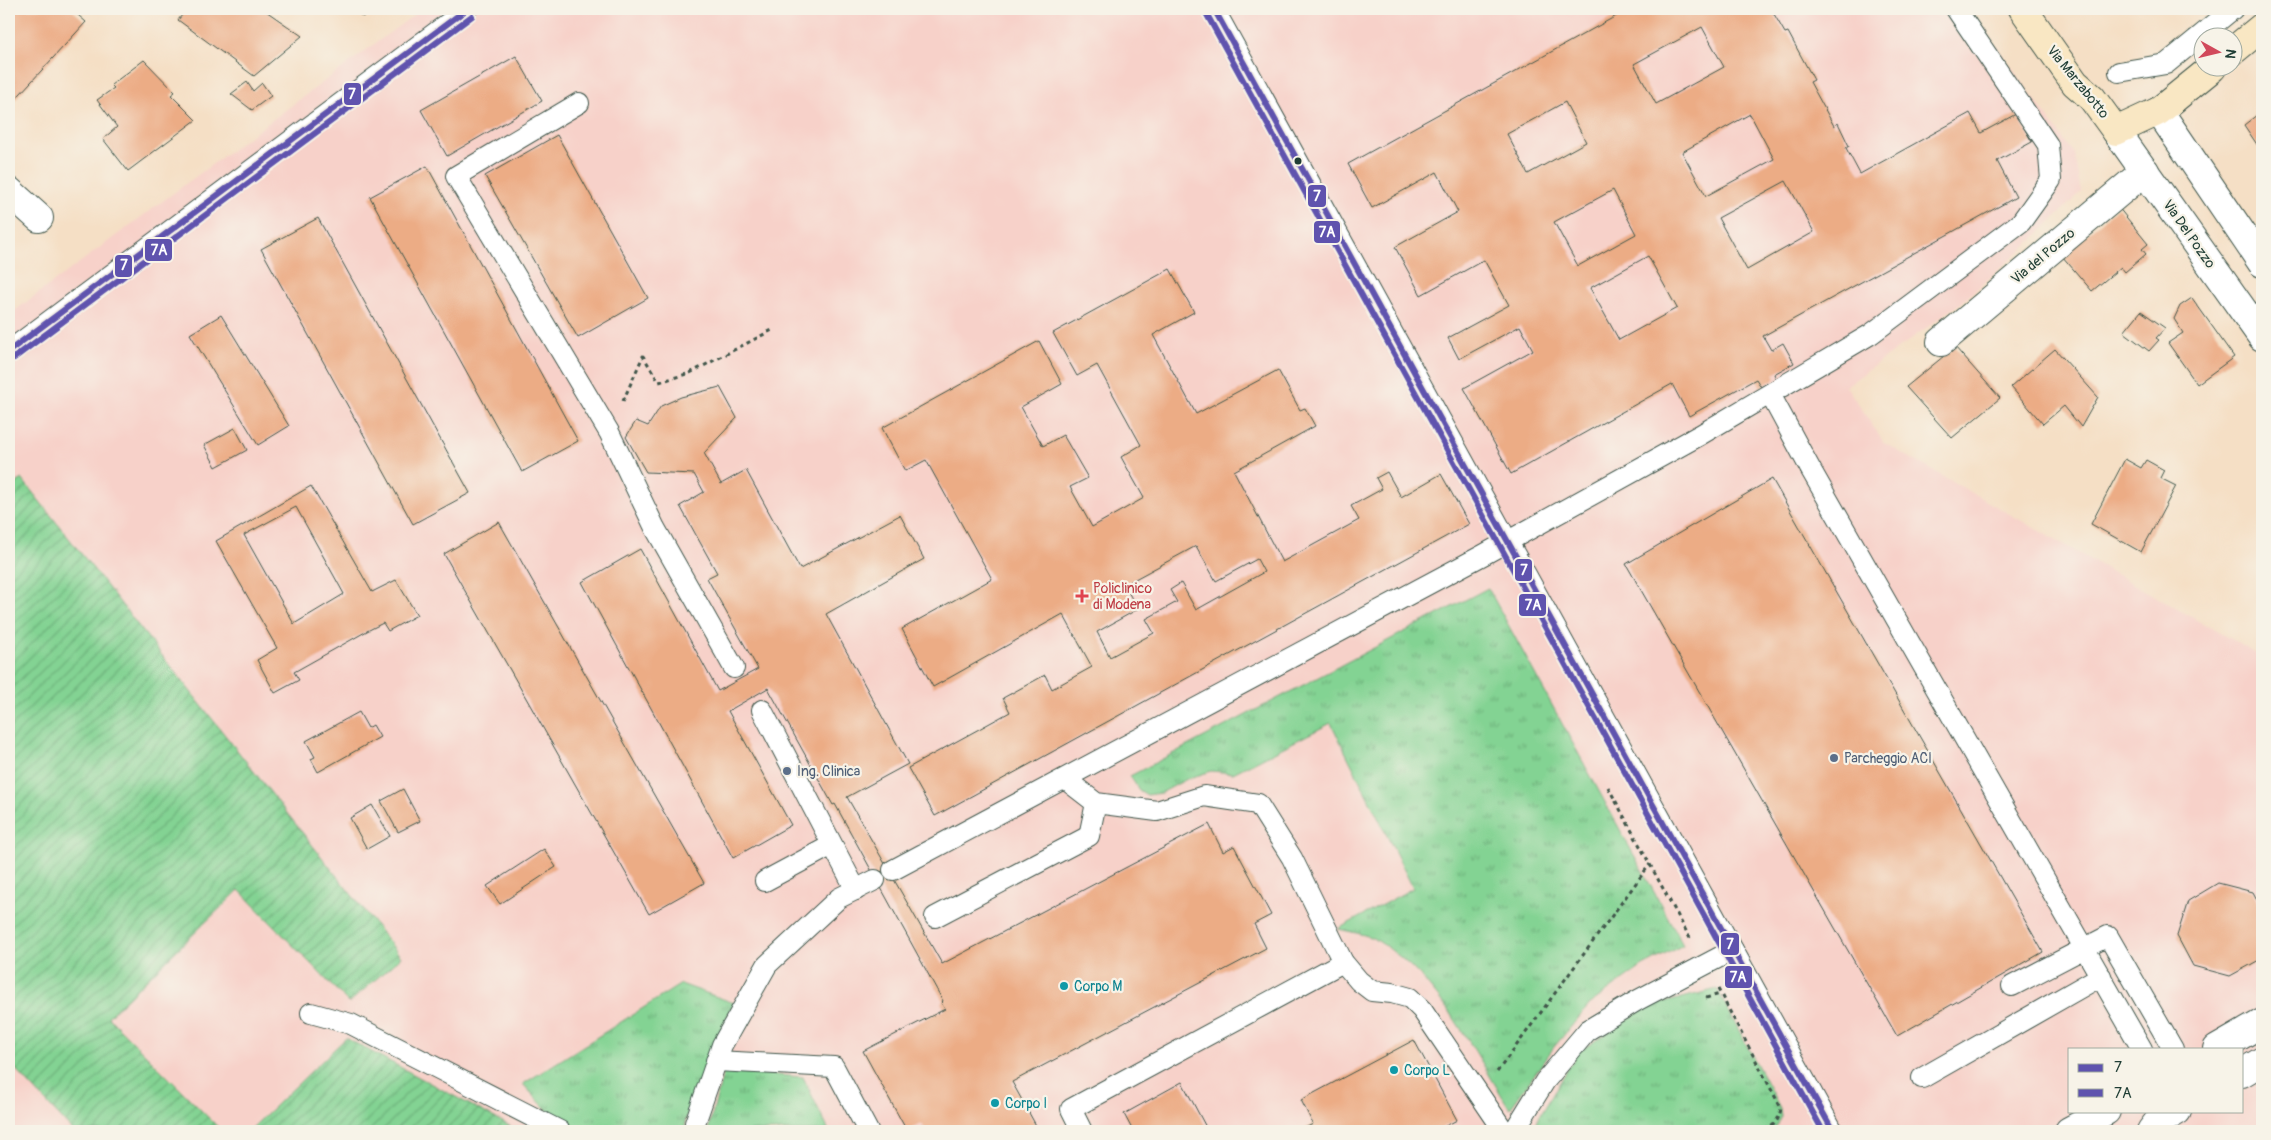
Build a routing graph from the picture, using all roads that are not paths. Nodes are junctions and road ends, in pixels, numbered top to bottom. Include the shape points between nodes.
1 (467, 9) edge
2 (1214, 9) edge
3 (1956, 9) edge
4 (2023, 9) edge
5 (2233, 9) edge
6 (2262, 27) edge
7 (2244, 42) edge
8 (2119, 72) dead end
9 (2200, 78) edge
10 (579, 103) dead end
11 (2159, 111) junction
12 (2116, 131) junction
13 (2144, 171) junction
14 (9, 191) edge
15 (40, 218) dead end
16 (2262, 263) edge
17 (2262, 338) edge
18 (1941, 342) dead end
19 (9, 351) edge
20 (1770, 394) junction
21 (1508, 541) junction
22 (734, 668) dead end
23 (762, 710) dead end
24 (1065, 779) junction
25 (1096, 802) junction
26 (832, 845) junction
27 (893, 870) dead end
28 (874, 880) dead end
29 (765, 881) dead end
30 (856, 890) junction
31 (935, 917) dead end
32 (2085, 947) junction
33 (1733, 950) junction
34 (1343, 962) junction
35 (2101, 976) junction
36 (2012, 986) dead end
37 (311, 1013) dead end
38 (2262, 1023) edge
39 (2141, 1048) edge
40 (2172, 1048) edge
41 (2219, 1048) edge
42 (716, 1061) junction
43 (2262, 1061) edge
44 (2244, 1072) edge
45 (1922, 1078) dead end
46 (2104, 1112) edge
47 (2175, 1112) edge
48 (560, 1131) edge
49 (696, 1131) edge
50 (868, 1131) edge
51 (1082, 1131) edge
52 (1504, 1131) edge
53 (1514, 1131) edge
54 (1833, 1131) edge
55 (2069, 1131) edge
56 (2151, 1131) edge

1 - 19 lane
2 - 21 lane
3 - 20 lane via 2048,145 2051,180 2021,222 1871,334
4 - 12 main road, Via Marzabotto via 2075,83 2092,98
5 - 8 lane via 2166,64
6 - 7 main road
9 - 11 main road
10 - 22 lane via 456,176 609,432 655,528
11 - 12 main road
11 - 16 street
12 - 13 street, Via Del Pozzo
13 - 17 street, Via Del Pozzo
13 - 18 street, Via del Pozzo
14 - 15 street
20 - 21 lane
20 - 32 lane
21 - 24 lane
21 - 33 lane
23 - 26 lane
24 - 25 lane
24 - 27 lane
25 - 31 lane via 1089,836
25 - 34 lane via 1157,811 1204,796 1258,804 1292,858
26 - 29 lane
26 - 30 lane
28 - 30 lane
30 - 42 lane via 839,898 767,965
32 - 35 lane
32 - 36 lane
32 - 40 lane via 2108,936
33 - 53 lane via 1588,1030 1545,1081
33 - 54 lane
34 - 51 lane via 1070,1109
34 - 52 lane via 1358,981 1372,991 1410,998 1422,1010
35 - 39 lane
35 - 45 lane
37 - 48 lane via 351,1024
38 - 41 street
42 - 49 lane via 695,1123
42 - 50 lane via 834,1066
43 - 44 street
46 - 55 street
47 - 56 street via 2157,1123

